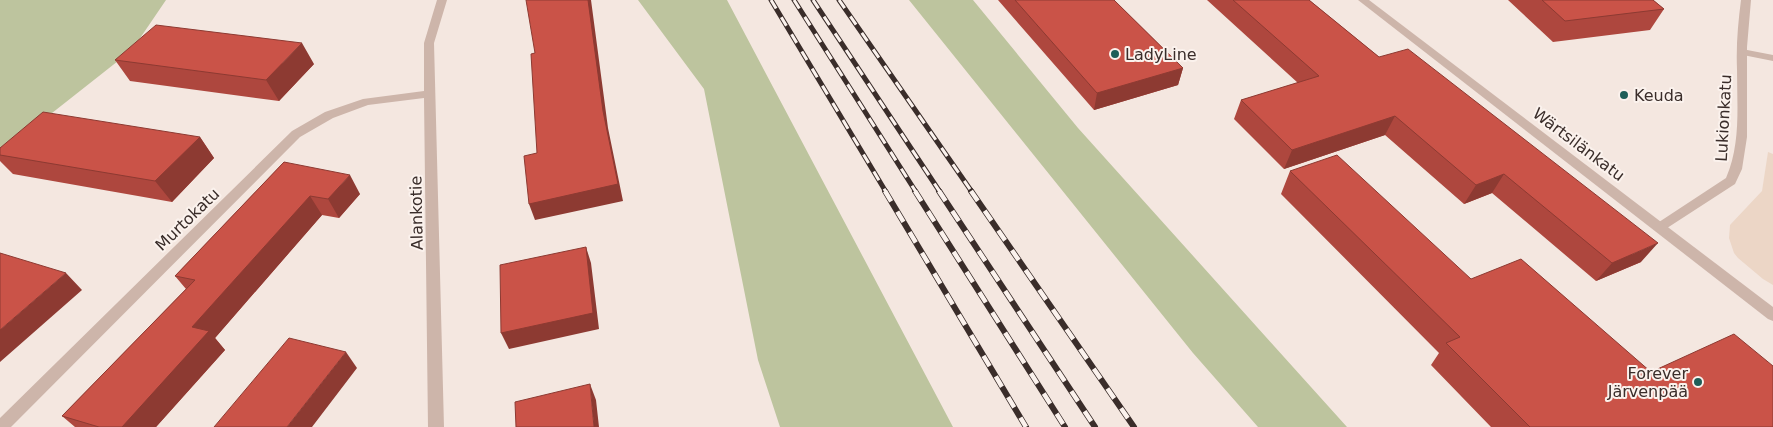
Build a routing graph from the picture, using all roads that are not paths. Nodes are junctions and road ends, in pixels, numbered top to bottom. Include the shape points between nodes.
1 (442, 0) edge
2 (1363, 0) edge
3 (1746, 0) edge
4 (1742, 52) junction
5 (1773, 58) edge
6 (430, 94) junction
7 (1660, 227) junction
8 (1773, 315) edge
9 (1, 427) edge
10 (436, 427) edge

1 - 6 street, Alankotie via 429,43
2 - 7 street, Wärtsilänkatu
3 - 4 street, Lukionkatu
4 - 5 street
4 - 7 street, Lukionkatu via 1742,127 1738,169 1731,181
6 - 9 street, Murtokatu via 367,102 329,115 296,134
6 - 10 street, Alankotie
7 - 8 street, Wärtsilänkatu

